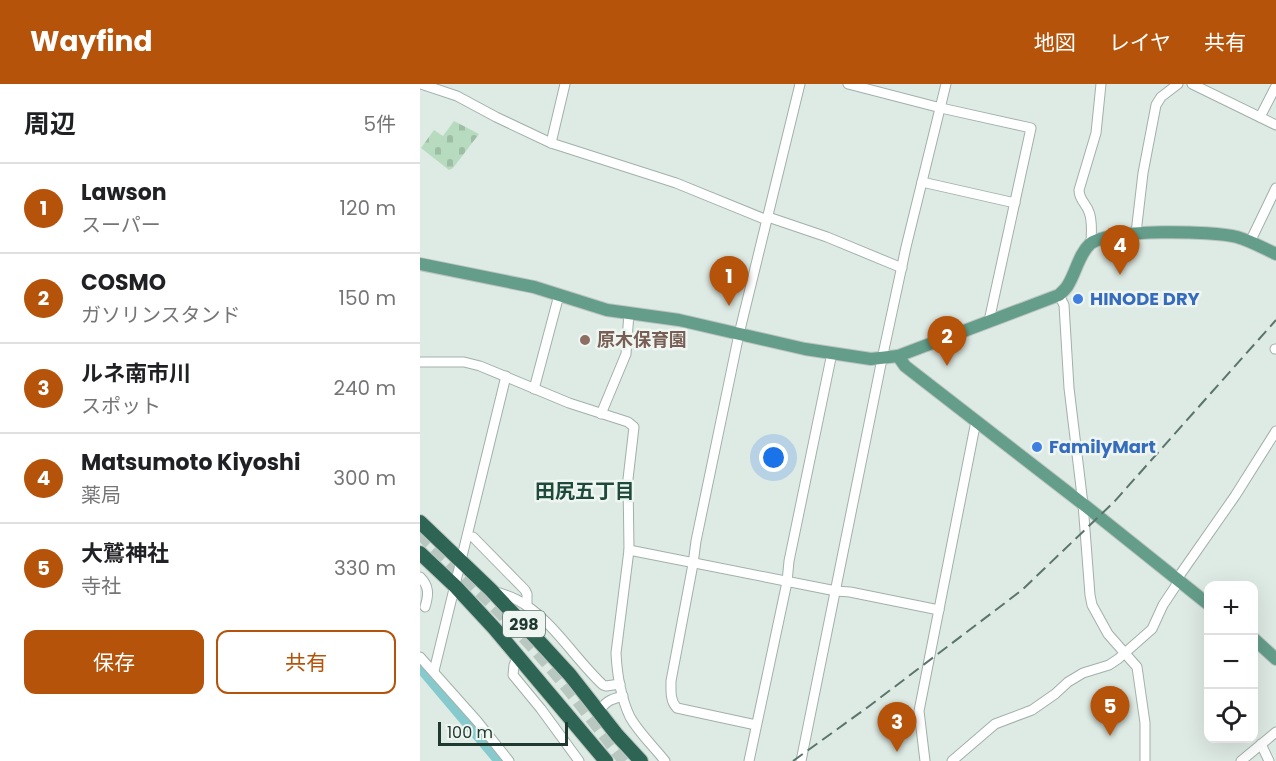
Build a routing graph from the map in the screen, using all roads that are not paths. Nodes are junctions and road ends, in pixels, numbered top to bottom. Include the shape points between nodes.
1 (421, 84) edge
2 (565, 84) edge
3 (800, 84) edge
4 (848, 84) edge
5 (946, 84) edge
6 (1101, 84) edge
7 (1178, 84) edge
8 (1192, 84) edge
9 (1276, 86) edge
10 (941, 108) junction
11 (1260, 117) junction
12 (1276, 125) edge
13 (551, 143) junction
14 (922, 182) junction
15 (1276, 188) edge
16 (1015, 203) junction
17 (768, 219) junction
18 (1136, 233) junction
19 (1250, 242) junction
20 (1091, 243) junction
21 (1276, 254) edge
22 (420, 264) edge
23 (902, 268) junction
24 (560, 295) junction
25 (1059, 295) junction
26 (629, 313) junction
27 (989, 321) junction
28 (739, 334) junction
29 (832, 353) junction
30 (898, 356) junction
31 (882, 358) junction
32 (420, 362) edge
33 (506, 376) junction
34 (534, 389) junction
35 (601, 414) junction
36 (976, 421) junction
37 (1276, 431) edge
38 (1083, 504) junction
39 (420, 522) edge
40 (473, 537) dead end
41 (629, 550) junction
42 (420, 553) edge
43 (461, 561) junction
44 (693, 564) junction
45 (420, 577) edge
46 (1178, 580) junction
47 (787, 582) junction
48 (455, 586) junction
49 (491, 590) junction
50 (836, 591) junction
51 (1204, 600) edge
52 (527, 606) junction
53 (425, 607) dead end
54 (939, 610) junction
55 (1258, 643) edge
56 (1125, 652) junction
57 (518, 656) junction
58 (420, 657) edge
59 (1276, 659) edge
60 (434, 672) junction
61 (620, 684) junction
62 (623, 696) junction
63 (599, 712) junction
64 (756, 725) junction
65 (1276, 732) edge
66 (617, 735) junction
67 (591, 744) junction
68 (1261, 744) junction
69 (509, 761) edge
70 (579, 761) edge
71 (602, 761) edge
72 (606, 761) edge
73 (634, 761) edge
74 (641, 761) edge
75 (665, 761) edge
76 (749, 761) edge
77 (801, 761) edge
78 (925, 761) edge
79 (952, 761) edge
80 (1145, 761) edge
81 (1241, 761) edge
82 (1269, 761) edge

1 - 13 street via 458,96
2 - 13 street
3 - 17 street
4 - 10 street
5 - 10 street
6 - 20 street via 1096,134 1079,189 1079,197 1089,212
7 - 18 street via 1156,105
8 - 11 street
9 - 11 street
10 - 14 street
10 - 16 street via 1032,128
11 - 12 street
13 - 17 street via 676,183
14 - 16 street
14 - 23 street
15 - 19 street
16 - 27 street
17 - 23 street via 827,237
17 - 28 street
18 - 19 main road via 1215,233
18 - 20 main road
19 - 21 main road
20 - 25 main road
22 - 24 main road
23 - 31 street
24 - 26 main road
24 - 34 street
25 - 27 main road
25 - 38 street via 1064,305
26 - 28 main road
26 - 35 street via 626,354
27 - 30 main road
28 - 29 main road
28 - 44 street
29 - 31 main road
29 - 47 street
30 - 31 main road
30 - 36 main road via 905,366
31 - 50 street
32 - 33 street via 473,363
33 - 34 street
33 - 43 street
34 - 35 street
35 - 41 street via 634,427 628,479
36 - 38 main road
36 - 54 street
37 - 46 street
38 - 46 main road
38 - 56 street via 1092,605 1107,634
39 - 43 highway, 298
40 - 52 street via 525,590
41 - 44 street
41 - 61 street via 616,653
42 - 48 highway, 298
43 - 48 street
43 - 49 highway, 298
44 - 47 street
44 - 64 street via 672,672 673,704
45 - 53 street via 428,588
46 - 51 main road
46 - 56 street via 1152,629
47 - 50 street
47 - 64 street
48 - 57 highway, 298
48 - 60 street
49 - 52 street
49 - 63 highway, 298
50 - 54 street
50 - 77 street
52 - 61 street via 603,685
54 - 78 street via 919,711
55 - 59 main road
56 - 79 street via 1109,665 1068,682 1032,710 995,724
56 - 80 street via 1137,667 1145,723
57 - 67 highway, 298
57 - 70 street via 513,675
58 - 60 street
60 - 69 street
61 - 62 street
62 - 63 street via 611,699
62 - 75 street via 633,722
63 - 66 highway, 298
64 - 76 street
65 - 68 street
66 - 73 highway, 298
66 - 74 highway, 298
67 - 71 highway, 298
67 - 72 highway, 298
68 - 81 street
68 - 82 street

